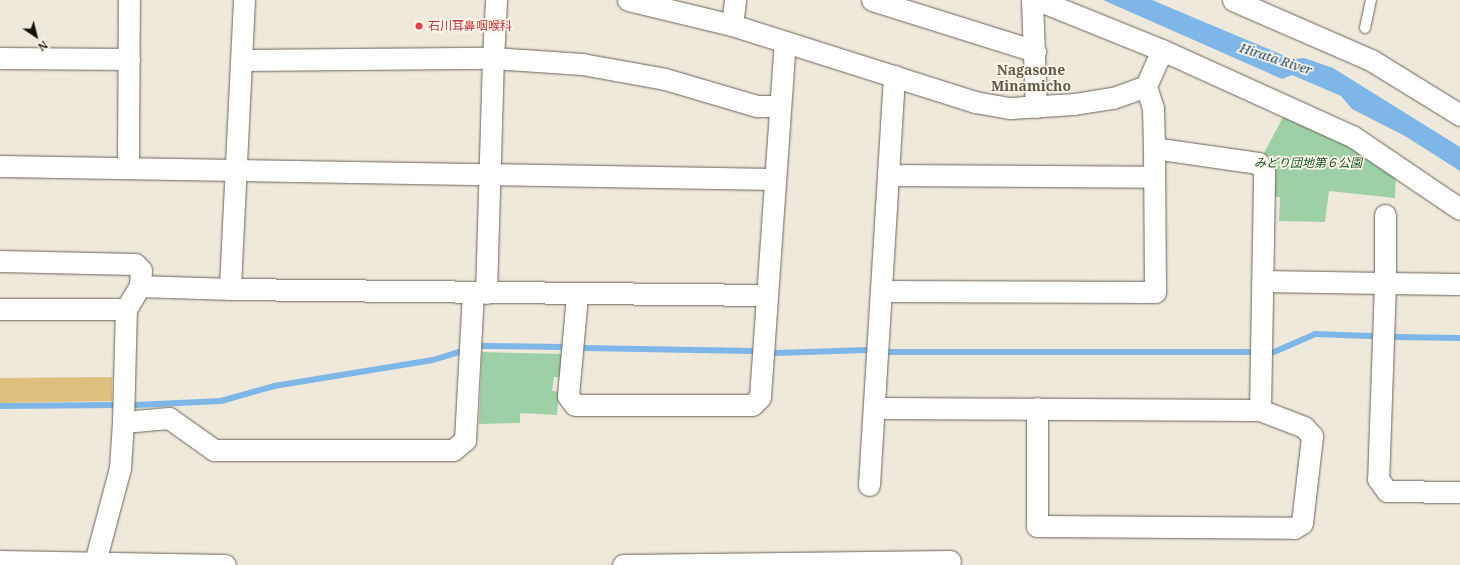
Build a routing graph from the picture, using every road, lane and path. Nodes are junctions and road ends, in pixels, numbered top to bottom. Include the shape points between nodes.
1 (129, 0) edge
2 (244, 0) edge
3 (496, 0) edge
4 (628, 0) edge
5 (735, 0) edge
6 (872, 0) edge
7 (1032, 0) edge
8 (1038, 0) edge
9 (1233, 0) edge
10 (1371, 0) edge
11 (732, 25) junction
12 (1365, 28) dead end
13 (785, 42) junction
14 (1162, 50) junction
15 (1035, 51) junction
16 (0, 58) edge
17 (493, 58) junction
18 (128, 59) junction
19 (242, 60) junction
20 (894, 76) junction
21 (1146, 86) junction
22 (778, 106) junction
23 (1036, 107) junction
24 (1460, 115) edge
25 (1154, 148) junction
26 (0, 166) edge
27 (128, 167) junction
28 (237, 169) junction
29 (490, 172) junction
30 (888, 175) junction
31 (1152, 177) junction
32 (774, 179) junction
33 (1460, 209) edge
34 (1385, 215) dead end
35 (0, 261) edge
36 (1262, 281) junction
37 (1385, 283) junction
38 (1460, 284) edge
39 (140, 286) junction
40 (230, 288) junction
41 (881, 291) junction
42 (479, 293) junction
43 (766, 295) junction
44 (577, 296) junction
45 (0, 309) edge
46 (126, 309) junction
47 (874, 408) junction
48 (1037, 408) junction
49 (1260, 410) junction
50 (123, 422) junction
51 (869, 485) dead end
52 (1460, 492) edge
53 (0, 561) edge
54 (950, 561) dead end
55 (95, 562) junction
56 (225, 565) edge
57 (623, 565) edge

1 - 18 street
2 - 19 street
3 - 17 street
4 - 11 street
5 - 11 street
6 - 15 street
7 - 15 street
8 - 14 street
9 - 24 street via 1372,60
10 - 12 lane
11 - 13 street
13 - 20 street
13 - 22 street
14 - 21 street
14 - 33 street via 1352,136
15 - 23 street
16 - 18 street
17 - 19 street
17 - 22 street via 582,64 665,79 757,106
17 - 29 street
18 - 27 street
19 - 28 street
20 - 23 street via 975,102 1010,108
20 - 30 street
21 - 23 street via 1114,98
21 - 25 street via 1153,108
22 - 32 street
25 - 31 street
25 - 36 street via 1258,163 1264,171
26 - 27 street
27 - 28 street
28 - 29 street
28 - 40 street
29 - 32 street
29 - 42 street
30 - 31 street
30 - 41 street
31 - 41 street via 1155,292
32 - 43 street
34 - 37 street
35 - 39 street via 134,264 141,270
36 - 37 street
36 - 49 street
37 - 38 street
37 - 52 street via 1378,479 1387,491
39 - 40 street
39 - 46 street
40 - 42 street
41 - 47 street
42 - 44 street
42 - 50 street via 466,440 453,450 214,450 169,418
43 - 44 street
43 - 44 street via 760,397 752,404 590,405 575,405 568,396
45 - 46 street
46 - 50 street
47 - 48 street
47 - 51 street
48 - 49 street
48 - 49 street via 1037,526 1294,528 1302,523 1312,436 1304,427
50 - 55 street via 120,468
53 - 55 street
54 - 57 street
55 - 56 street

